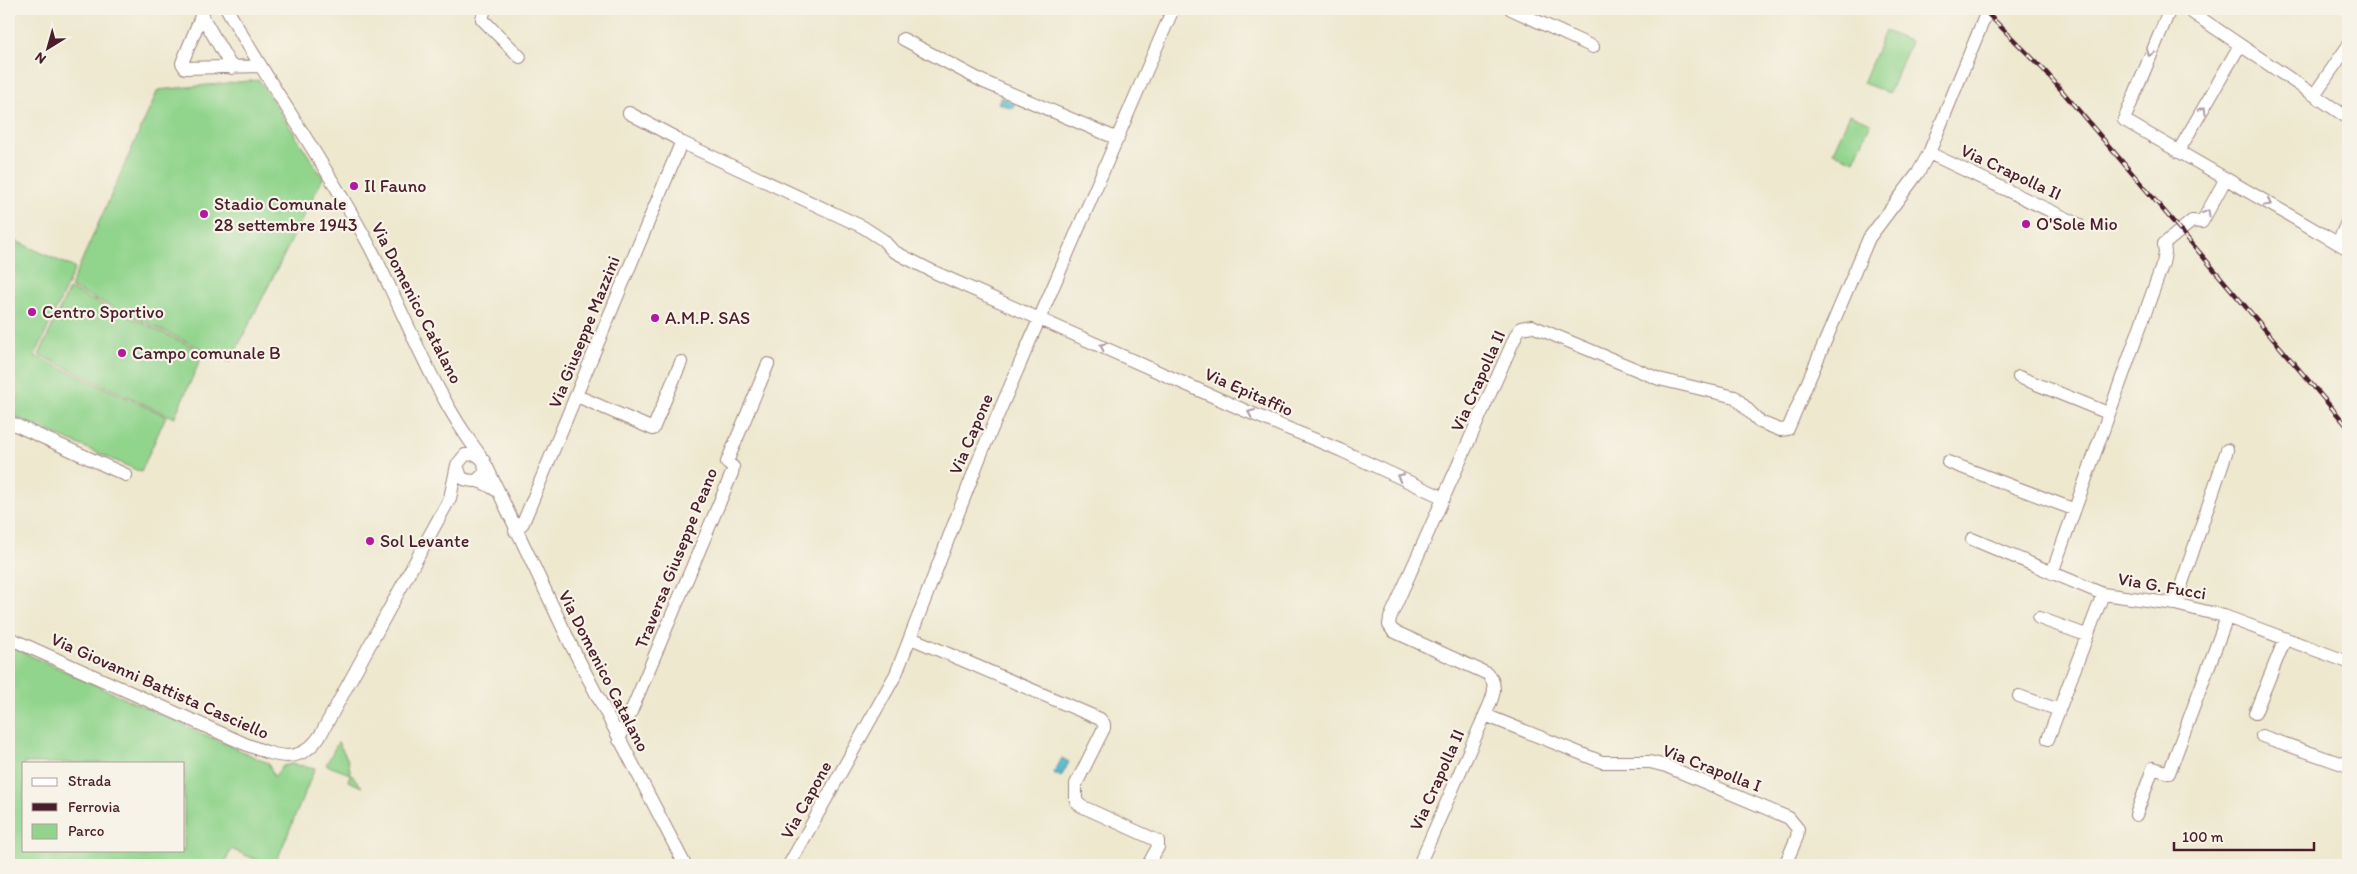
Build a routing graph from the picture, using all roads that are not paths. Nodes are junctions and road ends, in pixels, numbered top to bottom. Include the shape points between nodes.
1 (227, 9) edge
2 (485, 9) edge
3 (1173, 9) edge
4 (1511, 9) edge
5 (1988, 9) edge
6 (2170, 9) edge
7 (2190, 10) edge
8 (202, 12) edge
9 (903, 39) dead end
10 (2240, 45) junction
11 (2348, 46) edge
12 (1593, 47) dead end
13 (520, 57) dead end
14 (260, 66) junction
15 (232, 68) junction
16 (2314, 95) junction
17 (629, 113) dead end
18 (2348, 118) edge
19 (1118, 139) junction
20 (682, 144) junction
21 (2178, 152) junction
22 (1929, 153) junction
23 (2225, 180) junction
24 (2348, 220) edge
25 (2078, 224) dead end
26 (2343, 246) edge
27 (1040, 317) junction
28 (681, 362) dead end
29 (768, 364) dead end
30 (2019, 377) dead end
31 (577, 396) junction
32 (2108, 413) junction
33 (9, 422) edge
34 (464, 435) junction
35 (2227, 450) dead end
36 (482, 460) junction
37 (459, 461) junction
38 (1948, 462) dead end
39 (126, 476) dead end
40 (475, 481) junction
41 (496, 490) junction
42 (450, 498) junction
43 (1444, 498) junction
44 (2074, 509) junction
45 (515, 531) junction
46 (1972, 540) dead end
47 (2052, 573) junction
48 (2102, 594) junction
49 (2175, 604) junction
50 (2227, 617) junction
51 (2039, 618) dead end
52 (2086, 635) junction
53 (9, 638) edge
54 (911, 638) junction
55 (2285, 639) junction
56 (2348, 662) edge
57 (2020, 696) dead end
58 (2060, 710) junction
59 (2255, 713) dead end
60 (1485, 715) junction
61 (2262, 736) dead end
62 (2048, 739) dead end
63 (619, 740) junction
64 (2348, 766) edge
65 (2136, 815) dead end
66 (685, 865) edge
67 (789, 865) edge
68 (1148, 865) edge
69 (1419, 865) edge
70 (1785, 865) edge

1 - 14 street, Via Domenico Catalano
2 - 13 street via 482,18
3 - 19 street, Via Capone
4 - 12 street
5 - 22 street, Via Crapolla II
6 -> 21 street via 2124,120
7 - 10 street
8 - 15 street
8 - 15 street via 183,66 189,70
9 - 19 street via 984,82
10 - 16 street
21 -> 10 street
11 - 16 street
14 - 15 street
14 - 34 street, Via Domenico Catalano via 361,230
16 - 18 street
17 - 20 street
19 - 27 street, Via Capone
20 - 27 street via 686,143 863,227 905,258
20 - 31 street, Via Giuseppe Mazzini
21 - 23 street
22 - 25 street, Via Crapolla II
22 - 43 street, Via Crapolla II via 1870,238 1788,429 1780,430 1760,422 1734,397 1659,379 1526,326 1517,333
23 -> 26 street
32 -> 23 street via 2165,253 2164,244 2192,221 2202,222
24 - 26 street
43 -> 27 street, Via Epitaffio
27 - 54 street, Via Capone via 958,511
28 - 31 street via 653,429
29 - 63 street, Traversa Giuseppe Peano via 727,462 733,467 732,473
30 - 32 street
31 - 45 street, Via Giuseppe Mazzini via 523,523
32 - 44 street
33 - 39 street
34 - 36 street, Via Domenico Catalano
34 - 37 street via 465,446
35 - 49 street
36 - 37 street via 468,453
36 - 40 street via 485,473
36 - 41 street, Via Domenico Catalano
37 - 40 street via 461,477
37 - 42 street, Via Giovanni Battista Casciello
38 - 44 street
40 - 41 street
40 - 42 street, Via Giovanni Battista Casciello
41 - 45 street, Via Domenico Catalano
42 - 53 street, Via Giovanni Battista Casciello via 322,734 310,750 301,754 279,755 245,744
43 - 60 street, Via Crapolla II via 1389,625 1393,631 1488,674 1494,681 1495,690
44 - 47 street
45 - 63 street, Via Domenico Catalano
46 - 47 street, Via G. Fucci
47 - 48 street, Via G. Fucci
48 - 49 street, Via G. Fucci
48 - 52 street
49 - 50 street, Via G. Fucci
50 - 55 street, Via G. Fucci
50 - 65 street via 2169,772 2153,768
51 - 52 street
52 - 58 street
54 - 67 street, Via Capone via 890,687
54 - 68 street via 1100,720 1104,728 1076,784 1076,801 1158,841
55 - 56 street, Via G. Fucci
55 - 59 street
57 - 58 street
58 - 62 street
60 - 69 street, Via Crapolla II
60 - 70 street, Via Crapolla I via 1602,762 1650,762 1666,766 1789,818 1798,829
61 - 64 street
63 - 66 street, Via Domenico Catalano

